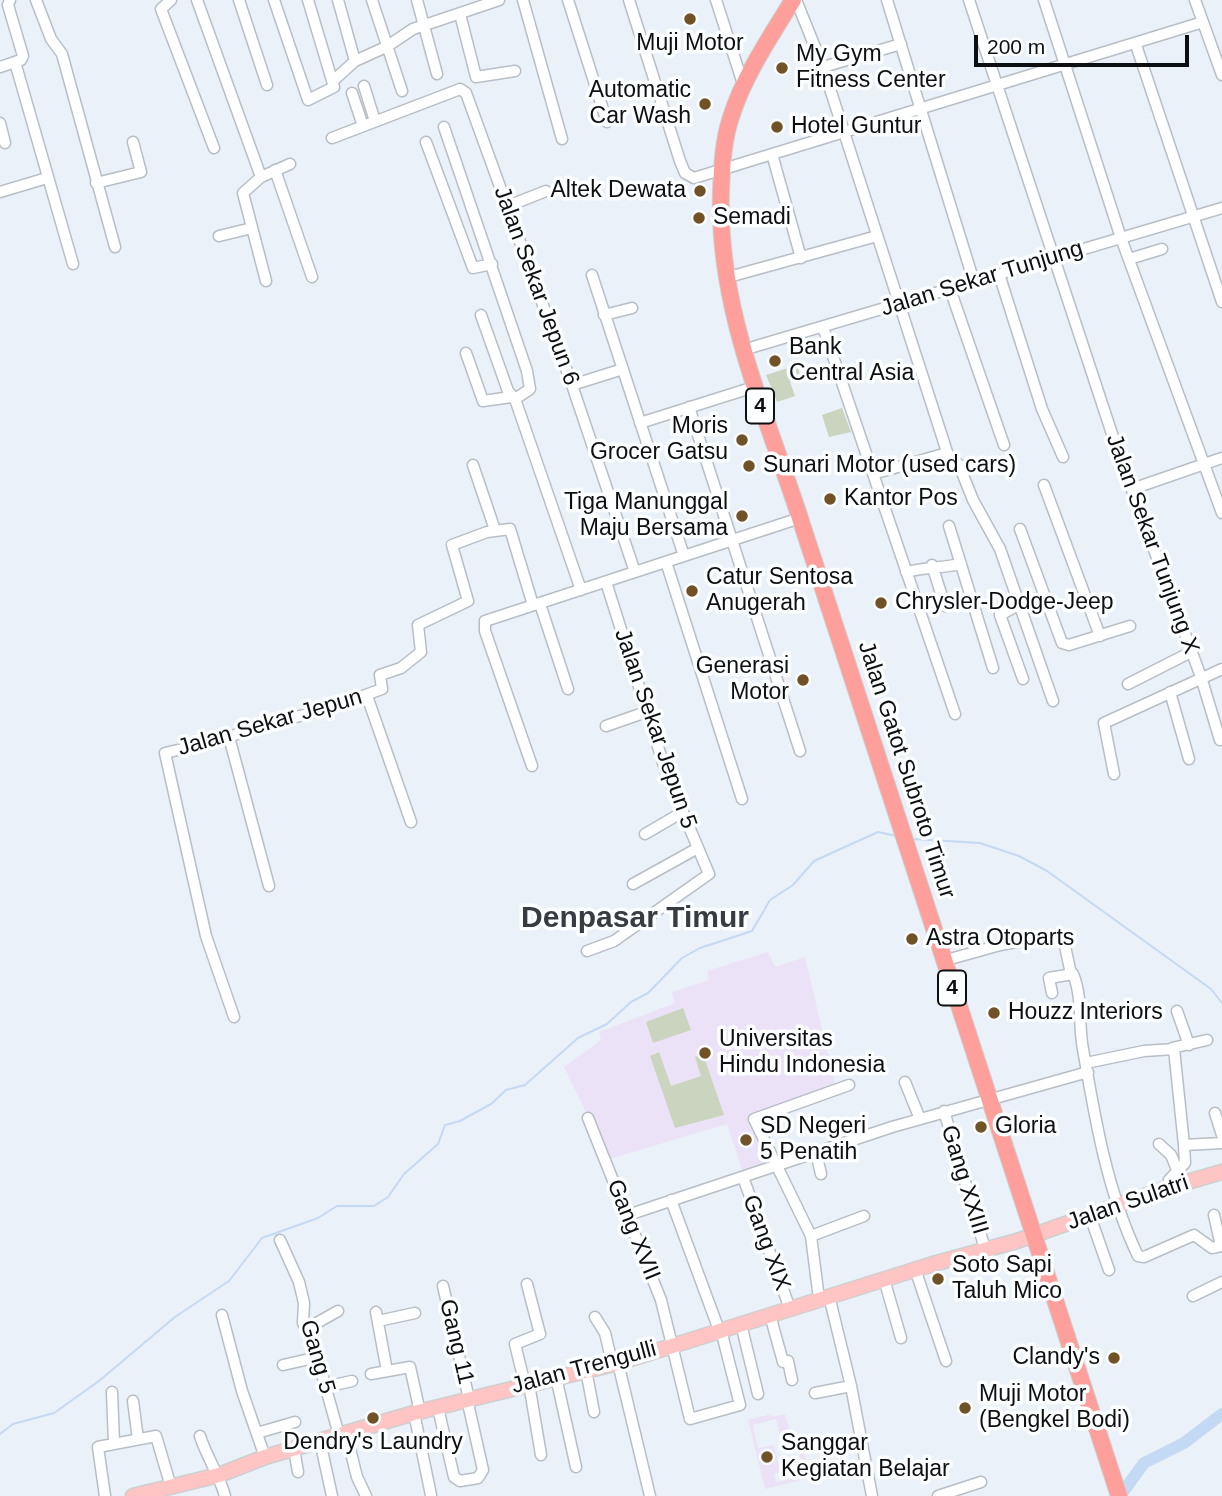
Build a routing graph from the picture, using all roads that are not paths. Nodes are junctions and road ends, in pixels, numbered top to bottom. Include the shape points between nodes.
1 (36, 0) edge
2 (171, 0) edge
3 (197, 0) edge
4 (239, 0) edge
5 (274, 0) edge
6 (308, 0) edge
7 (338, 0) edge
8 (372, 0) edge
9 (417, 0) edge
10 (499, 0) edge
11 (523, 0) edge
12 (568, 0) edge
13 (630, 0) edge
14 (716, 0) edge
15 (794, 0) edge
16 (887, 0) edge
17 (969, 0) edge
18 (1044, 0) edge
19 (1195, 0) edge
20 (6, 3) edge
21 (472, 5) edge
22 (460, 15) junction
23 (1203, 22) junction
24 (422, 25) junction
25 (901, 44) junction
26 (1136, 45) junction
27 (386, 47) junction
28 (355, 61) junction
29 (15, 62) junction
30 (0, 67) edge
31 (823, 67) junction
32 (1066, 67) junction
33 (1221, 70) edge
34 (515, 71) dead end
35 (437, 74) dead end
36 (334, 80) junction
37 (267, 85) dead end
38 (999, 85) junction
39 (364, 86) dead end
40 (744, 87) junction
41 (402, 91) dead end
42 (352, 93) dead end
43 (922, 108) junction
44 (375, 121) junction
45 (607, 122) dead end
46 (0, 123) edge
47 (363, 126) junction
48 (444, 128) dead end
49 (843, 134) junction
50 (332, 138) dead end
51 (562, 139) dead end
52 (133, 142) dead end
53 (426, 142) dead end
54 (5, 143) dead end
55 (214, 148) dead end
56 (772, 154) junction
57 (290, 164) dead end
58 (722, 169) junction
59 (275, 170) junction
60 (261, 177) junction
61 (47, 178) junction
62 (96, 183) junction
63 (1, 189) edge
64 (546, 191) dead end
65 (508, 206) junction
66 (1222, 208) edge
67 (1193, 216) junction
68 (252, 228) junction
69 (219, 236) dead end
70 (877, 236) junction
71 (1121, 238) junction
72 (115, 247) dead end
73 (1163, 249) dead end
74 (801, 258) junction
75 (1052, 259) junction
76 (1129, 259) junction
77 (73, 264) dead end
78 (492, 264) junction
79 (999, 274) junction
80 (592, 275) dead end
81 (312, 277) dead end
82 (725, 278) junction
83 (266, 281) dead end
84 (974, 282) junction
85 (950, 289) junction
86 (1222, 302) edge
87 (898, 304) junction
88 (632, 308) dead end
89 (481, 315) dead end
90 (604, 316) junction
91 (823, 327) junction
92 (743, 350) junction
93 (466, 353) dead end
94 (623, 369) junction
95 (572, 385) junction
96 (754, 387) junction
97 (513, 398) junction
98 (689, 407) junction
99 (640, 423) junction
100 (1004, 445) dead end
101 (947, 453) junction
102 (1063, 457) dead end
103 (1222, 458) edge
104 (1202, 465) junction
105 (474, 466) dead end
106 (873, 474) junction
107 (1044, 485) dead end
108 (1132, 489) junction
109 (1222, 513) edge
110 (800, 518) junction
111 (949, 526) dead end
112 (1020, 529) dead end
113 (495, 530) junction
114 (731, 541) junction
115 (684, 556) junction
116 (666, 562) junction
117 (961, 564) junction
118 (932, 565) junction
119 (635, 572) junction
120 (906, 572) junction
121 (606, 582) junction
122 (581, 590) junction
123 (1045, 596) junction
124 (536, 604) junction
125 (1020, 604) junction
126 (945, 606) dead end
127 (1130, 626) dead end
128 (1100, 636) junction
129 (1191, 652) junction
130 (993, 668) dead end
131 (1222, 669) edge
132 (1201, 677) junction
133 (1023, 679) dead end
134 (1128, 684) dead end
135 (568, 689) dead end
136 (1170, 692) junction
137 (367, 696) junction
138 (1054, 701) dead end
139 (646, 712) junction
140 (955, 714) dead end
141 (606, 726) dead end
142 (229, 737) junction
143 (1220, 740) edge
144 (800, 751) dead end
145 (1189, 759) dead end
146 (532, 766) dead end
147 (1114, 774) dead end
148 (742, 799) dead end
149 (681, 813) junction
150 (411, 822) dead end
151 (645, 834) dead end
152 (696, 849) junction
153 (633, 884) dead end
154 (270, 886) dead end
155 (587, 951) dead end
156 (943, 961) junction
157 (1071, 974) junction
158 (1052, 993) dead end
159 (1177, 1011) dead end
160 (234, 1017) dead end
161 (1207, 1040) dead end
162 (1189, 1045) junction
163 (1172, 1048) junction
164 (1087, 1067) junction
165 (905, 1082) dead end
166 (849, 1085) dead end
167 (989, 1098) junction
168 (944, 1111) junction
169 (1215, 1113) dead end
170 (588, 1118) dead end
171 (920, 1119) junction
172 (1222, 1135) edge
173 (1222, 1143) edge
174 (1159, 1144) dead end
175 (1184, 1146) junction
176 (816, 1153) junction
177 (779, 1166) junction
178 (1178, 1172) junction
179 (1222, 1172) edge
180 (821, 1174) dead end
181 (743, 1177) junction
182 (1170, 1187) junction
183 (671, 1200) junction
184 (1116, 1207) junction
185 (628, 1215) junction
186 (1214, 1215) dead end
187 (864, 1216) dead end
188 (1090, 1216) junction
189 (1034, 1235) junction
190 (811, 1236) junction
191 (280, 1240) dead end
192 (1221, 1246) edge
193 (985, 1249) junction
194 (1222, 1259) edge
195 (915, 1269) junction
196 (1109, 1270) dead end
197 (884, 1279) junction
198 (1222, 1282) edge
199 (527, 1284) dead end
200 (443, 1286) dead end
201 (1193, 1296) dead end
202 (824, 1298) junction
203 (790, 1309) junction
204 (338, 1311) dead end
205 (415, 1312) dead end
206 (222, 1315) dead end
207 (770, 1315) junction
208 (595, 1317) dead end
209 (741, 1324) junction
210 (306, 1329) junction
211 (720, 1330) junction
212 (901, 1338) dead end
213 (671, 1345) junction
214 (318, 1357) junction
215 (946, 1361) dead end
216 (618, 1363) junction
217 (283, 1365) dead end
218 (586, 1370) junction
219 (387, 1371) junction
220 (372, 1374) dead end
221 (556, 1377) junction
222 (792, 1380) dead end
223 (352, 1381) dead end
224 (527, 1384) junction
225 (851, 1386) junction
226 (326, 1387) junction
227 (112, 1392) dead end
228 (815, 1393) dead end
229 (758, 1394) dead end
230 (468, 1399) junction
231 (133, 1401) dead end
232 (438, 1408) junction
233 (417, 1412) junction
234 (594, 1412) dead end
235 (295, 1422) dead end
236 (257, 1433) junction
237 (342, 1434) junction
238 (200, 1436) dead end
239 (138, 1439) junction
240 (320, 1441) junction
241 (114, 1443) junction
242 (294, 1449) junction
243 (541, 1455) dead end
244 (265, 1457) junction
245 (576, 1467) dead end
246 (298, 1472) dead end
247 (219, 1475) junction
248 (981, 1482) dead end
249 (171, 1487) junction
250 (156, 1493) edge
251 (431, 1495) edge
252 (105, 1496) edge
253 (133, 1496) edge
254 (225, 1496) edge
255 (332, 1496) edge
256 (366, 1496) edge
257 (650, 1496) edge
258 (872, 1496) edge
259 (938, 1496) edge
260 (1119, 1496) edge

1 - 62 street via 62,54
2 - 55 street via 161,9
3 - 60 street
4 - 37 street
5 - 36 street via 306,99 332,90
6 - 36 street
7 - 28 street
8 - 27 street
9 - 24 street
10 - 21 street
11 - 51 street
12 - 45 street
13 - 58 street via 685,173 694,178
14 - 40 street
15 - 31 street
15 - 40 highway, Jalan Gatot Subroto Timur / 4
16 - 25 street
17 - 38 street, Jalan Sekar Tunjung X
18 - 32 street
19 - 23 street
20 - 29 street via 23,54 23,59
21 - 22 street
22 - 24 street
22 - 34 street via 475,75
23 - 26 street
23 - 33 street
24 - 27 street
24 - 35 street
25 - 31 street
25 - 43 street
26 - 32 street
26 - 67 street
27 - 28 street
27 - 41 street
28 - 36 street
29 - 30 street
29 - 61 street
31 - 49 street
32 - 38 street
32 - 71 street
38 - 43 street
38 - 75 street, Jalan Sekar Tunjung X
39 - 44 street
40 - 58 highway, Jalan Gatot Subroto Timur / 4 via 726,136
42 - 47 street
43 - 49 street
43 - 84 street
44 - 47 street, Jalan Sekar Jepun 6
44 - 65 street, Jalan Sekar Jepun 6 via 463,90
46 - 54 street
47 - 50 street, Jalan Sekar Jepun 6
48 - 78 street
49 - 56 street
49 - 70 street
52 - 62 street via 141,172
53 - 78 street via 473,268
56 - 58 street
56 - 74 street
57 - 59 street
58 - 82 highway, Jalan Gatot Subroto Timur / 4
59 - 60 street
59 - 81 street
60 - 68 street via 243,192
61 - 63 street
61 - 77 street
62 - 72 street
64 - 65 street
65 - 95 street, Jalan Sekar Jepun 6
66 - 67 street, Jalan Sekar Tunjung
67 - 71 street, Jalan Sekar Tunjung
67 - 86 street
68 - 69 street
68 - 83 street
70 - 74 street
70 - 87 street
71 - 75 street, Jalan Sekar Tunjung
71 - 76 street
73 - 76 street
74 - 82 street
75 - 79 street, Jalan Sekar Tunjung
75 - 108 street, Jalan Sekar Tunjung X
76 - 104 street
78 - 97 street via 529,379 530,389
79 - 84 street, Jalan Sekar Tunjung
79 - 102 street via 1042,409
80 - 90 street
82 - 92 highway, Jalan Gatot Subroto Timur / 4
84 - 85 street, Jalan Sekar Tunjung
85 - 87 street, Jalan Sekar Tunjung
85 - 100 street
87 - 91 street, Jalan Sekar Tunjung
87 - 101 street
88 - 90 street
89 - 97 street
90 - 94 street
91 - 92 street, Jalan Sekar Tunjung
91 - 106 street
92 - 96 highway, Jalan Gatot Subroto Timur / 4
93 - 97 street via 483,401
94 - 95 street
94 - 99 street
95 - 119 street, Jalan Sekar Jepun 6
96 - 98 street
96 - 110 highway, Jalan Gatot Subroto Timur / 4
97 - 122 street
98 - 99 street
98 - 114 street
99 - 115 street
101 - 106 street
101 - 125 street via 959,465 993,533
103 - 104 street
104 - 108 street
104 - 109 street
105 - 113 street
106 - 120 street
107 - 128 street
108 - 129 street, Jalan Sekar Tunjung X
110 - 114 street
110 - 156 highway, Jalan Gatot Subroto Timur / 4
111 - 117 street
112 - 123 street
113 - 124 street via 511,530
113 - 137 street, Jalan Sekar Jepun via 452,545 468,601 418,625 420,654 401,668 380,675 382,689
114 - 115 street
114 - 144 street
115 - 116 street
116 - 119 street
116 - 148 street
117 - 118 street
117 - 130 street
118 - 120 street
118 - 126 street
119 - 121 street
120 - 140 street
121 - 122 street
121 - 139 street, Jalan Sekar Jepun 5
122 - 124 street
123 - 125 street
123 - 128 street via 1065,645
124 - 135 street
124 - 146 street via 483,625
125 - 133 street via 1000,615
125 - 138 street
127 - 128 street
129 - 132 street, Jalan Sekar Tunjung X
129 - 134 street
131 - 132 street
132 - 136 street, Jalan Sekar Tunjung X
132 - 143 street
136 - 145 street
136 - 147 street, Jalan Sekar Tunjung X via 1104,723
137 - 142 street, Jalan Sekar Jepun
137 - 150 street
139 - 141 street
139 - 149 street, Jalan Sekar Jepun 5
142 - 154 street
142 - 160 street, Jalan Sekar Jepun via 165,753 205,929
149 - 151 street
149 - 152 street, Jalan Sekar Jepun 5
152 - 153 street
152 - 155 street, Jalan Sekar Jepun 5 via 709,874 614,941
156 - 157 street via 1062,935
156 - 167 highway, Jalan Gatot Subroto Timur / 4
157 - 158 street via 1049,978
157 - 164 street via 1080,1004
159 - 162 street
161 - 162 street
162 - 163 street
163 - 164 street
163 - 175 street
164 - 167 street
164 - 184 street
165 - 171 street
166 - 177 street via 757,1116 755,1123
167 - 168 street
167 - 189 highway, Jalan Gatot Subroto Timur / 4
168 - 171 street
168 - 193 street, Gang XXIII
169 - 172 street
170 - 185 street, Gang XVII
171 - 176 street
173 - 175 street
174 - 178 street via 1171,1154
175 - 178 street via 1185,1163
176 - 177 street
176 - 180 street
177 - 181 street
177 - 190 street
178 - 182 street via 1169,1180
179 - 182 main road, Jalan Sulatri
181 - 183 street
181 - 203 street, Gang XIX
182 - 184 main road, Jalan Sulatri
183 - 185 street
183 - 211 street
184 - 188 main road, Jalan Sulatri
184 - 192 street via 1140,1257 1196,1234 1208,1246
185 - 213 street, Gang XVII via 661,1300
186 - 192 street
187 - 190 street
188 - 189 main road, Jalan Sulatri
188 - 196 street
189 - 193 main road, Jalan Trengulli
189 - 260 highway, 4
190 - 202 street
191 - 210 street, Gang 5 via 299,1282
192 - 194 street
193 - 195 main road, Jalan Trengulli
195 - 197 main road, Jalan Trengulli
195 - 215 street
197 - 202 main road, Jalan Trengulli
197 - 212 street
198 - 201 street
199 - 224 street via 540,1334 515,1344
200 - 230 street, Gang 11
202 - 203 main road, Jalan Trengulli
202 - 225 street
203 - 207 main road, Jalan Trengulli
204 - 210 street
205 - 219 street via 377,1317
206 - 236 street
207 - 209 main road, Jalan Trengulli
207 - 222 street
208 - 216 street via 611,1358
209 - 211 main road, Jalan Trengulli
209 - 229 street
210 - 214 street, Gang 5
211 - 213 main road, Jalan Trengulli
211 - 213 street, Gang XVII via 740,1405 694,1420 687,1414
213 - 216 main road, Jalan Trengulli
214 - 217 street
214 - 226 street, Gang 5
216 - 218 main road, Jalan Trengulli
216 - 257 street
218 - 221 main road, Jalan Trengulli
218 - 234 street
219 - 220 street
219 - 233 street via 410,1367
221 - 224 main road, Jalan Trengulli
221 - 245 street
223 - 226 street
224 - 230 main road, Jalan Trengulli
224 - 243 street
225 - 228 street
225 - 258 street
226 - 237 street, Gang 5
227 - 241 street
230 - 232 main road, Jalan Trengulli
230 - 232 street, Gang 11 via 483,1470 478,1478 459,1481 454,1477
231 - 239 street
232 - 233 main road, Jalan Trengulli
233 - 237 main road, Jalan Trengulli
233 - 251 street
235 - 236 street
236 - 244 street
237 - 240 main road, Jalan Trengulli
237 - 256 street, Gang 5
238 - 247 street
239 - 241 street
239 - 249 street via 158,1437
240 - 242 main road, Jalan Trengulli
240 - 255 street
241 - 252 street via 97,1451
242 - 244 main road, Jalan Trengulli
242 - 246 street
244 - 247 main road, Jalan Trengulli
247 - 249 main road, Jalan Trengulli
247 - 254 street
248 - 259 street
249 - 250 main road, Jalan Trengulli
250 - 253 main road, Jalan Trengulli

